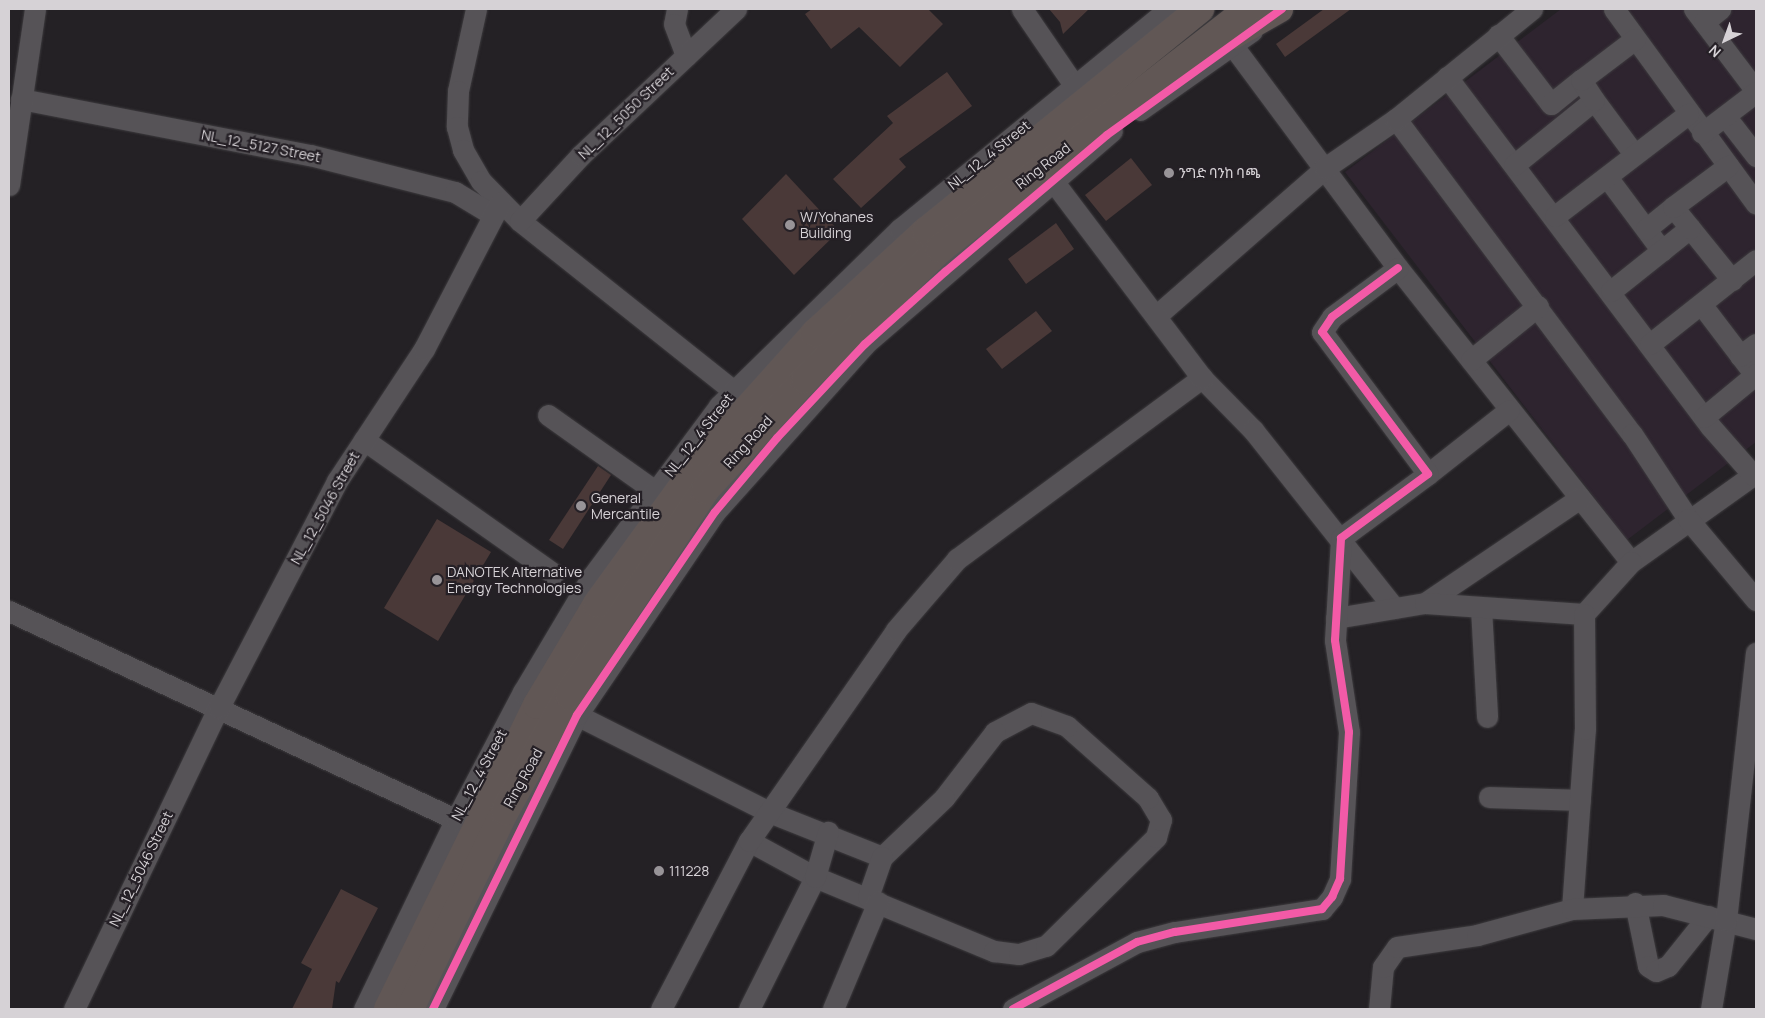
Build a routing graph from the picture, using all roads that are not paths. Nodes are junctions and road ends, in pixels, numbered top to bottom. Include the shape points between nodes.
1 (35, 9) edge
2 (476, 9) edge
3 (677, 9) edge
4 (736, 9) edge
5 (1022, 9) edge
6 (1169, 9) edge
7 (1184, 9) edge
8 (1200, 9) edge
9 (1248, 9) edge
10 (1280, 9) edge
11 (1532, 9) edge
12 (1614, 9) edge
13 (1720, 9) edge
14 (1699, 16) edge
15 (1498, 35) junction
16 (1635, 39) junction
17 (1233, 46) junction
18 (686, 56) junction
19 (1144, 56) junction
20 (1750, 68) edge
21 (1167, 74) junction
22 (1447, 77) junction
23 (1581, 80) junction
24 (1074, 85) junction
25 (1756, 92) edge
26 (21, 99) junction
27 (1594, 100) junction
28 (1551, 104) junction
29 (1688, 114) junction
30 (1724, 116) junction
31 (1396, 119) junction
32 (1565, 124) junction
33 (1702, 133) junction
34 (1634, 154) junction
35 (1756, 156) edge
36 (1514, 165) junction
37 (1728, 166) junction
38 (1325, 168) junction
39 (1607, 177) junction
40 (1054, 181) junction
41 (9, 185) edge
42 (1756, 204) edge
43 (1674, 207) junction
44 (497, 209) junction
45 (1555, 216) junction
46 (520, 221) junction
47 (1690, 228) junction
48 (1646, 229) junction
49 (1662, 251) junction
50 (1756, 260) edge
51 (1398, 268) junction
52 (1732, 280) junction
53 (1611, 291) junction
54 (1701, 304) junction
55 (1538, 306) junction
56 (1156, 316) junction
57 (1650, 344) junction
58 (1748, 350) edge
59 (1471, 360) junction
60 (1756, 374) edge
61 (1202, 378) junction
62 (734, 391) junction
63 (1509, 410) junction
64 (548, 415) dead end
65 (1704, 417) junction
66 (364, 440) junction
67 (1428, 474) junction
68 (1755, 474) edge
69 (656, 491) junction
70 (1580, 498) junction
71 (1688, 519) junction
72 (1341, 538) junction
73 (1631, 562) junction
74 (554, 574) dead end
75 (1756, 600) edge
76 (1425, 603) junction
77 (1394, 608) junction
78 (1480, 608) junction
79 (9, 611) edge
80 (1584, 614) junction
81 (1336, 618) junction
82 (1756, 653) edge
83 (219, 707) junction
84 (577, 714) junction
85 (1487, 717) dead end
86 (1489, 797) dead end
87 (1580, 800) junction
88 (769, 812) junction
89 (456, 819) junction
90 (828, 832) junction
91 (749, 841) junction
92 (882, 857) junction
93 (815, 877) junction
94 (873, 900) junction
95 (1635, 903) junction
96 (1572, 909) junction
97 (1717, 918) junction
98 (1756, 929) edge
99 (74, 1009) edge
100 (364, 1009) edge
101 (388, 1009) edge
102 (410, 1009) edge
103 (432, 1009) edge
104 (661, 1009) edge
105 (748, 1009) edge
106 (833, 1009) edge
107 (1013, 1009) edge
108 (1379, 1009) edge
109 (1711, 1009) edge

1 - 26 street
2 - 44 street via 458,91 457,127 463,150
3 - 18 street via 674,24
4 - 18 street, NL_12_5050 Street
5 - 24 street
6 - 24 street, NL_12_4 Street
7 - 19 highway
8 - 19 highway, Ring Road
9 - 21 highway, Ring Road
10 - 17 street
10 - 21 highway
11 - 15 street
12 - 16 street
13 - 14 street
14 - 20 street
15 - 22 street
15 - 28 street
16 - 23 street
16 - 29 street
17 - 38 street
17 - 40 street via 1153,100
18 - 46 street, NL_12_5050 Street via 581,155
19 - 101 highway, Ring Road via 892,261 815,333 703,458 596,604 537,705
20 - 25 street
21 - 102 highway, Ring Road via 1050,159 940,250 805,380 705,490 569,695 505,810
22 - 31 street
22 - 36 street
23 - 27 street
23 - 28 street
24 - 62 street, NL_12_4 Street via 900,229
25 - 30 street
26 - 41 street
26 - 44 street, NL_12_5127 Street via 310,155 456,192
27 - 32 street
27 - 34 street
28 - 32 street
29 - 33 street
29 - 34 street
30 - 33 street
30 - 35 street
31 - 38 street
31 - 55 street
32 - 36 street
33 - 37 street
34 - 39 street
36 - 45 street
37 - 42 street
37 - 43 street
38 - 51 street
38 - 56 street
39 - 45 street
39 - 48 street
40 - 56 street
40 - 84 street via 865,344 777,438 703,528
43 - 47 street
43 - 48 street
44 - 46 street
44 - 66 street, NL_12_5046 Street via 424,348
45 - 53 street
46 - 62 street
47 - 49 street
47 - 52 street
48 - 49 street
49 - 53 street
50 - 52 street
51 - 59 street
51 - 67 street via 1332,317 1322,332
52 - 54 street
53 - 57 street
54 - 57 street
54 - 58 street
55 - 59 street
55 - 71 street
56 - 61 street
57 - 65 street
58 - 60 street
59 - 63 street
60 - 65 street
61 - 72 street via 1253,430
61 - 88 street via 957,559 896,630
62 - 69 street, NL_12_4 Street
63 - 67 street
63 - 70 street
64 - 69 street
65 - 68 street
66 - 74 street
66 - 83 street, NL_12_5046 Street via 337,481
67 - 72 street
68 - 71 street
69 - 89 street, NL_12_4 Street via 591,578
70 - 73 street
70 - 76 street
71 - 73 street
71 - 75 street
72 - 77 street
72 - 81 street
73 - 80 street
76 - 77 street
76 - 78 street
77 - 81 street
78 - 80 street
78 - 85 street
79 - 83 street
80 - 87 street via 1585,729
81 - 107 street via 1335,640 1349,732 1340,879 1322,909 1175,932 1137,942
82 - 97 street
83 - 89 street
83 - 99 street, NL_12_5046 Street
84 - 88 street
84 - 103 street
86 - 87 street
87 - 96 street
88 - 90 street
88 - 91 street
89 - 100 street, NL_12_4 Street
90 - 92 street
90 - 93 street
91 - 93 street
91 - 104 street
92 - 94 street
92 - 94 street via 944,798 995,732 1031,713 1067,726 1148,798 1161,820 1156,837 1046,946 1034,952 994,951
93 - 94 street
93 - 105 street
94 - 106 street
95 - 96 street
95 - 97 street via 1663,904
95 - 97 street via 1648,966 1656,971 1668,966
96 - 108 street via 1478,935 1397,946 1383,967
97 - 98 street
97 - 109 street

